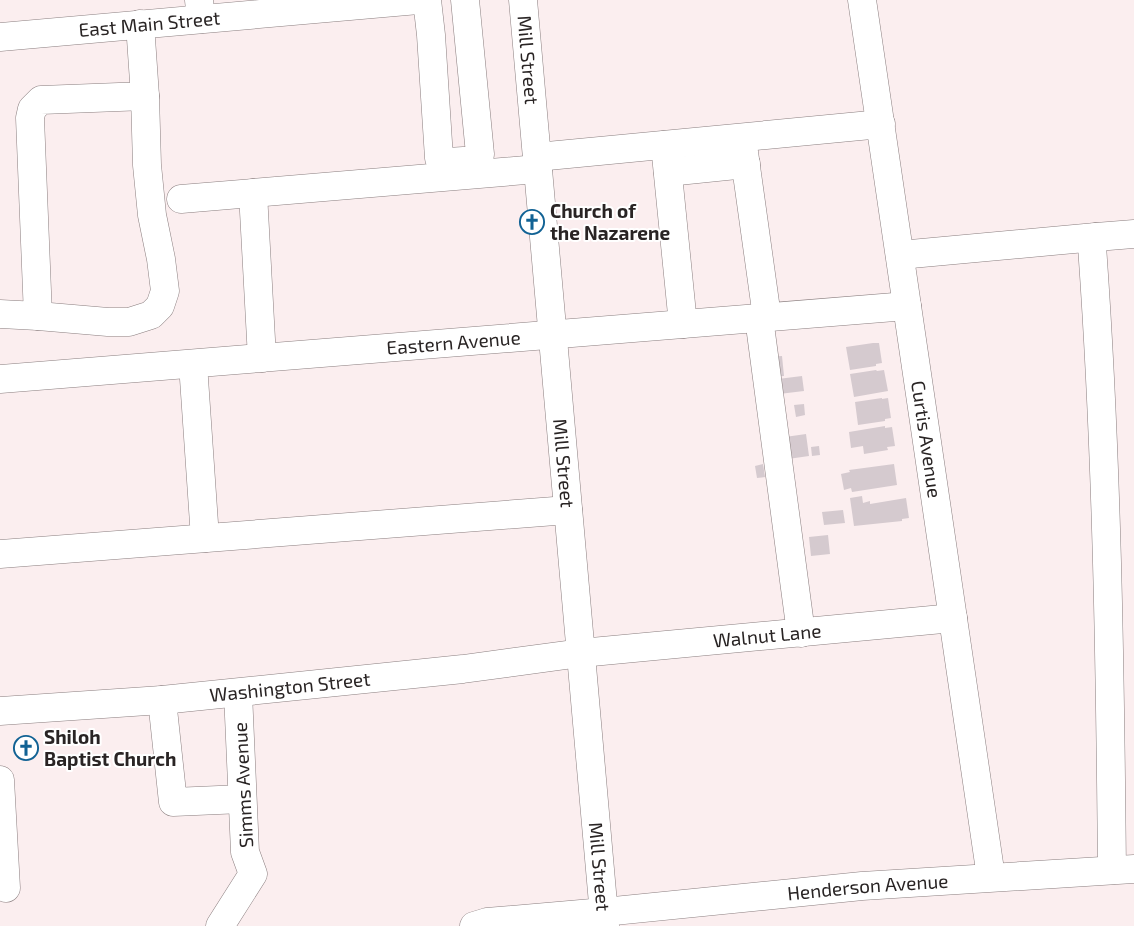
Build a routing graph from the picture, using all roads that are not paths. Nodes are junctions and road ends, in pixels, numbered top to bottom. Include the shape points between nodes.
1 (418, 0) edge
2 (427, 0) edge
3 (464, 0) edge
4 (523, 0) edge
5 (862, 0) edge
6 (343, 3) edge
7 (200, 10) edge
8 (140, 24) junction
9 (0, 37) edge
10 (145, 96) junction
11 (881, 124) junction
12 (665, 145) junction
13 (744, 151) junction
14 (537, 163) junction
15 (668, 172) junction
16 (253, 193) junction
17 (181, 199) dead end
18 (1134, 234) edge
19 (1096, 237) junction
20 (900, 255) junction
21 (907, 306) junction
22 (0, 314) edge
23 (38, 316) junction
24 (763, 318) junction
25 (683, 324) junction
26 (553, 335) junction
27 (262, 358) junction
28 (192, 364) junction
29 (0, 380) edge
30 (568, 510) junction
31 (205, 538) junction
32 (0, 554) edge
33 (953, 618) junction
34 (801, 632) junction
35 (581, 653) junction
36 (238, 693) junction
37 (162, 700) junction
38 (0, 711) edge
39 (0, 780) edge
40 (242, 799) junction
41 (1123, 869) edge
42 (991, 877) junction
43 (6, 888) dead end
44 (604, 919) edge
45 (220, 926) edge
46 (474, 926) edge

1 - 6 street, East Main Street
2 - 3 street via 440,158 448,162 479,160 480,154
4 - 14 street, Mill Street
5 - 11 street, Curtis Avenue
6 - 7 street, East Main Street
7 - 8 street, East Main Street
8 - 9 street, East Main Street
8 - 10 street
10 - 23 street via 41,100 32,109
10 - 23 street via 152,215 165,291 160,306 151,315 129,322
11 - 13 street
11 - 20 street, Curtis Avenue
12 - 13 street
12 - 14 street
12 - 15 street
13 - 15 street
13 - 24 street
14 - 16 street
14 - 26 street, Mill Street
15 - 25 street
16 - 17 street
16 - 27 street
18 - 19 street
19 - 20 street
19 - 41 street via 1092,246 1100,356
20 - 21 street, Curtis Avenue
21 - 24 street, Eastern Avenue
21 - 33 street, Curtis Avenue
22 - 23 street
24 - 25 street, Eastern Avenue
24 - 34 street
25 - 26 street, Eastern Avenue
26 - 27 street, Eastern Avenue
26 - 30 street, Mill Street
27 - 28 street, Eastern Avenue
28 - 29 street, Eastern Avenue
28 - 31 street
30 - 31 street
30 - 35 street, Mill Street
31 - 32 street
33 - 34 street, Walnut Lane
33 - 42 street, Curtis Avenue
34 - 35 street, Walnut Lane
35 - 36 street, Washington Street
35 - 44 street, Mill Street
36 - 37 street, Washington Street
36 - 40 street, Simms Avenue
37 - 38 street, Washington Street
37 - 40 street via 173,802
39 - 43 street
40 - 45 street, Simms Avenue via 245,852 253,874
41 - 42 street, Henderson Avenue
42 - 44 street, Henderson Avenue via 842,888
44 - 46 street, Henderson Avenue via 487,922

